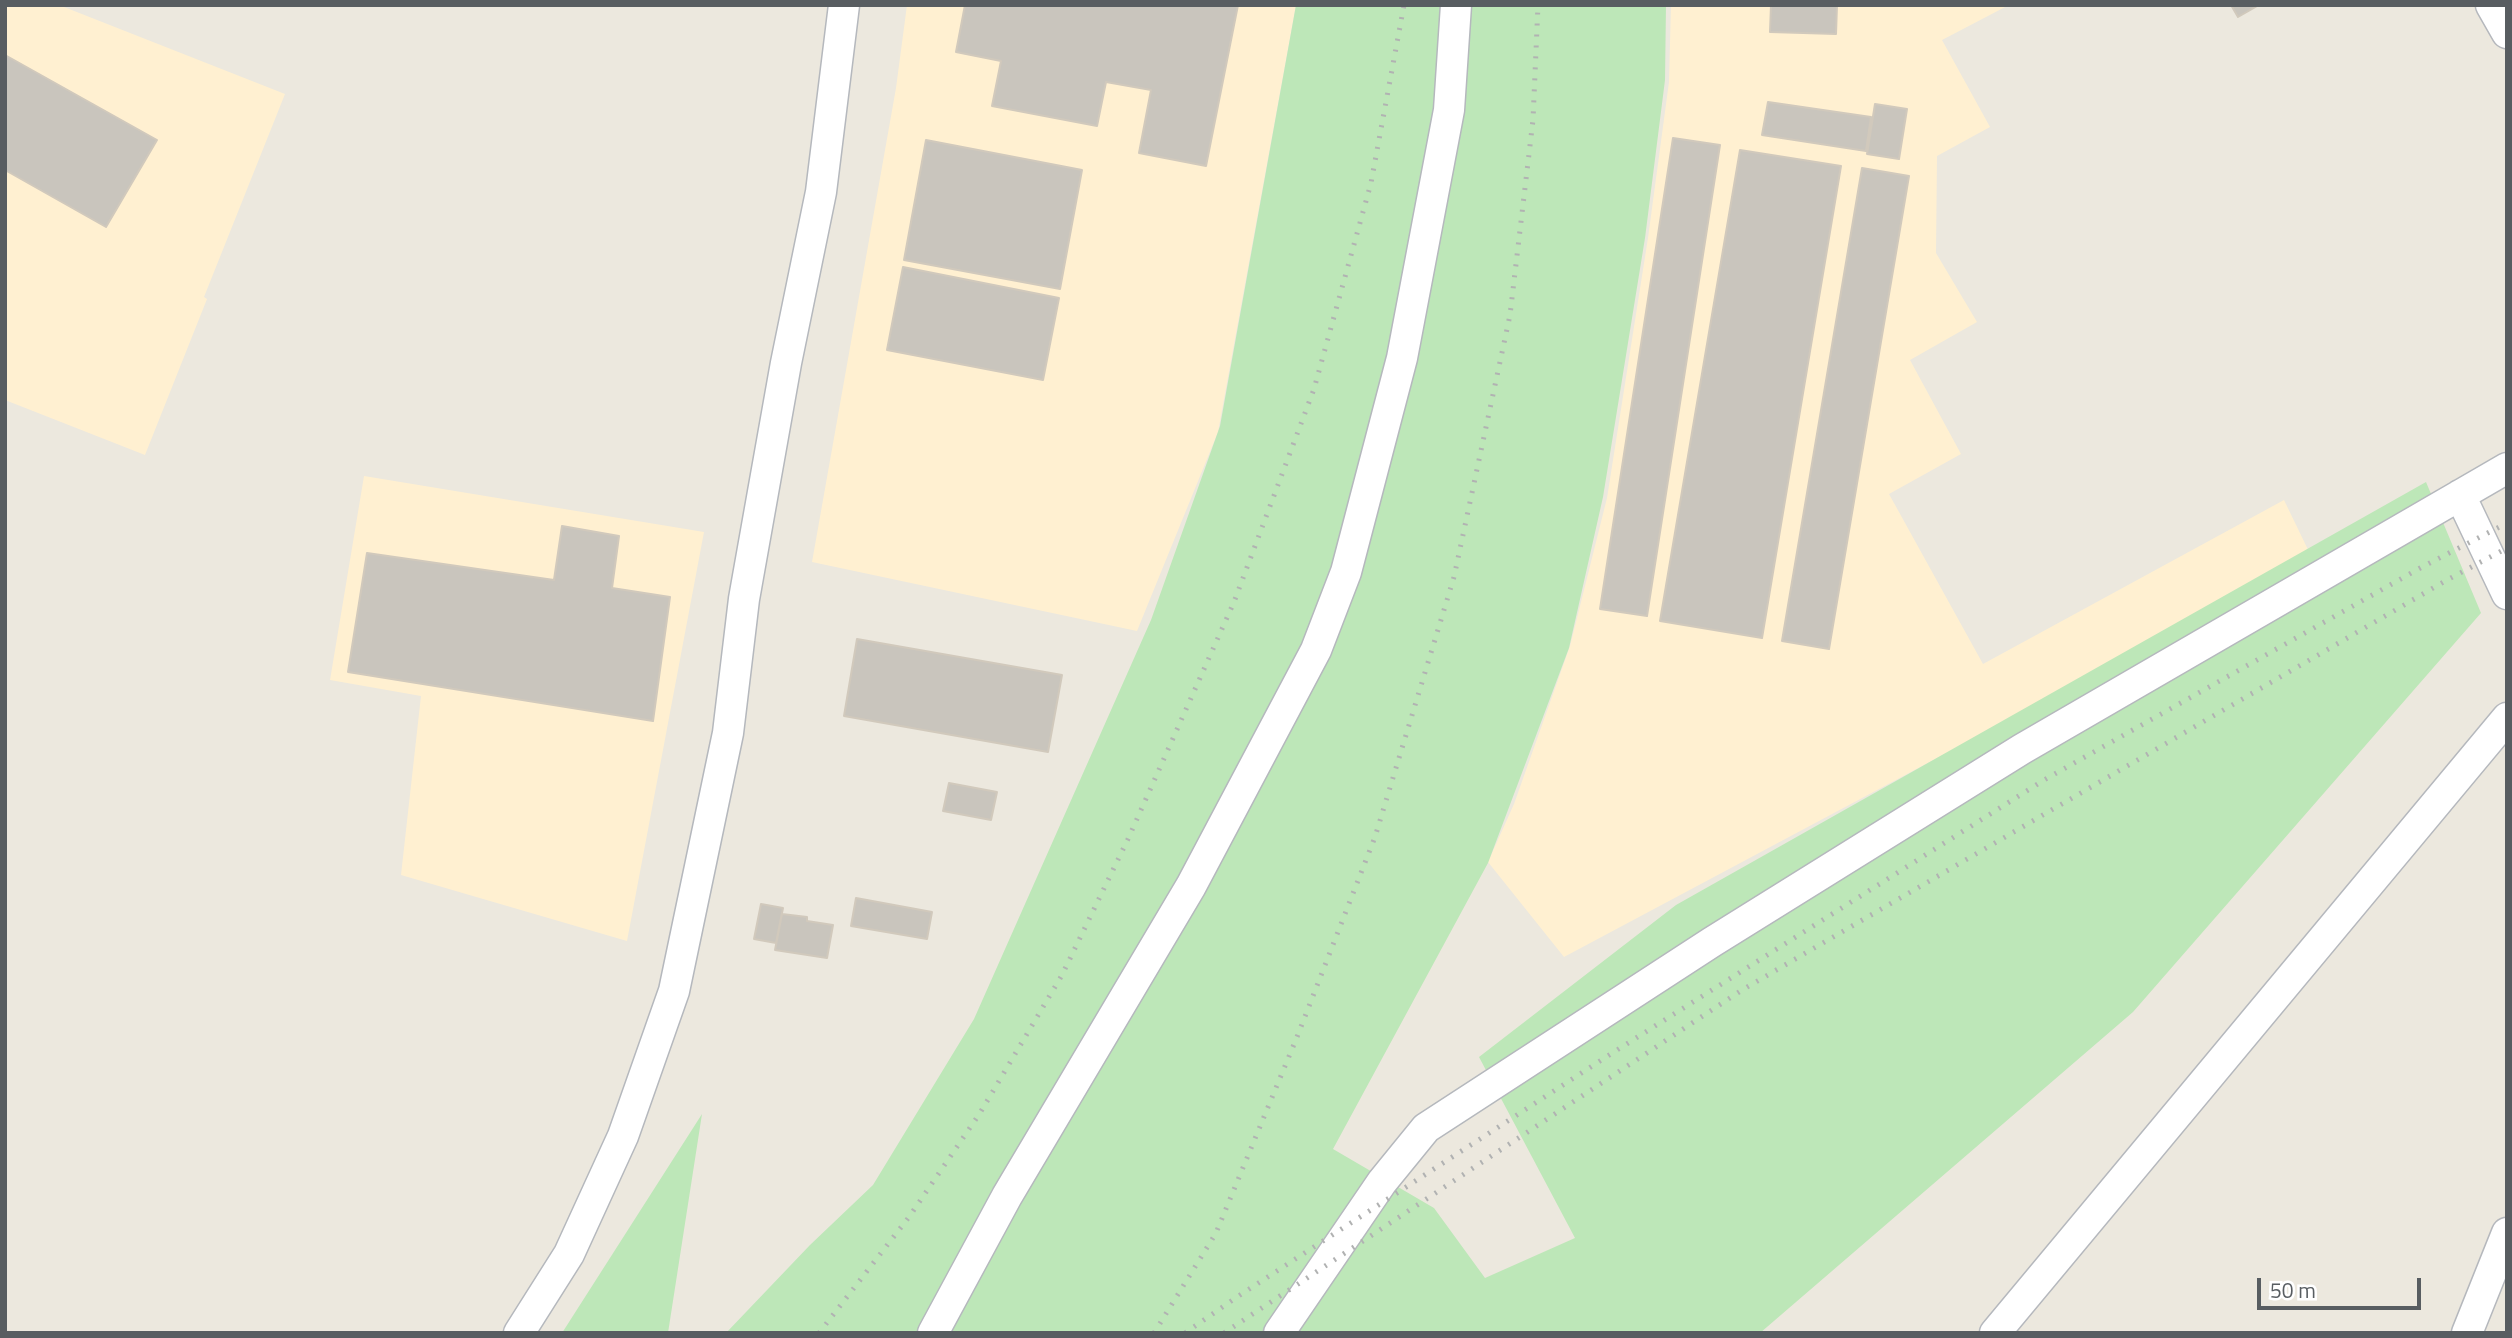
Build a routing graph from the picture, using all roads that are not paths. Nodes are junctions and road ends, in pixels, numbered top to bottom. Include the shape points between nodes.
1 (844, 5) edge
2 (1456, 5) edge
3 (2491, 5) edge
4 (2507, 33) edge
5 (2507, 468) edge
6 (2460, 495) junction
7 (2507, 593) edge
8 (2507, 718) edge
9 (2507, 1233) edge
10 (519, 1333) edge
11 (933, 1333) edge
12 (1279, 1333) edge
13 (1995, 1333) edge
14 (2467, 1333) edge

1 - 10 street via 821,192 744,599 728,733 674,991 623,1136 569,1254
2 - 11 street via 1449,110 1402,358 1346,572 1316,650 1191,886 1007,1196
3 - 4 street
5 - 6 street
6 - 7 street
6 - 12 street via 2022,749 1426,1128 1382,1182
8 - 13 street
9 - 14 street

